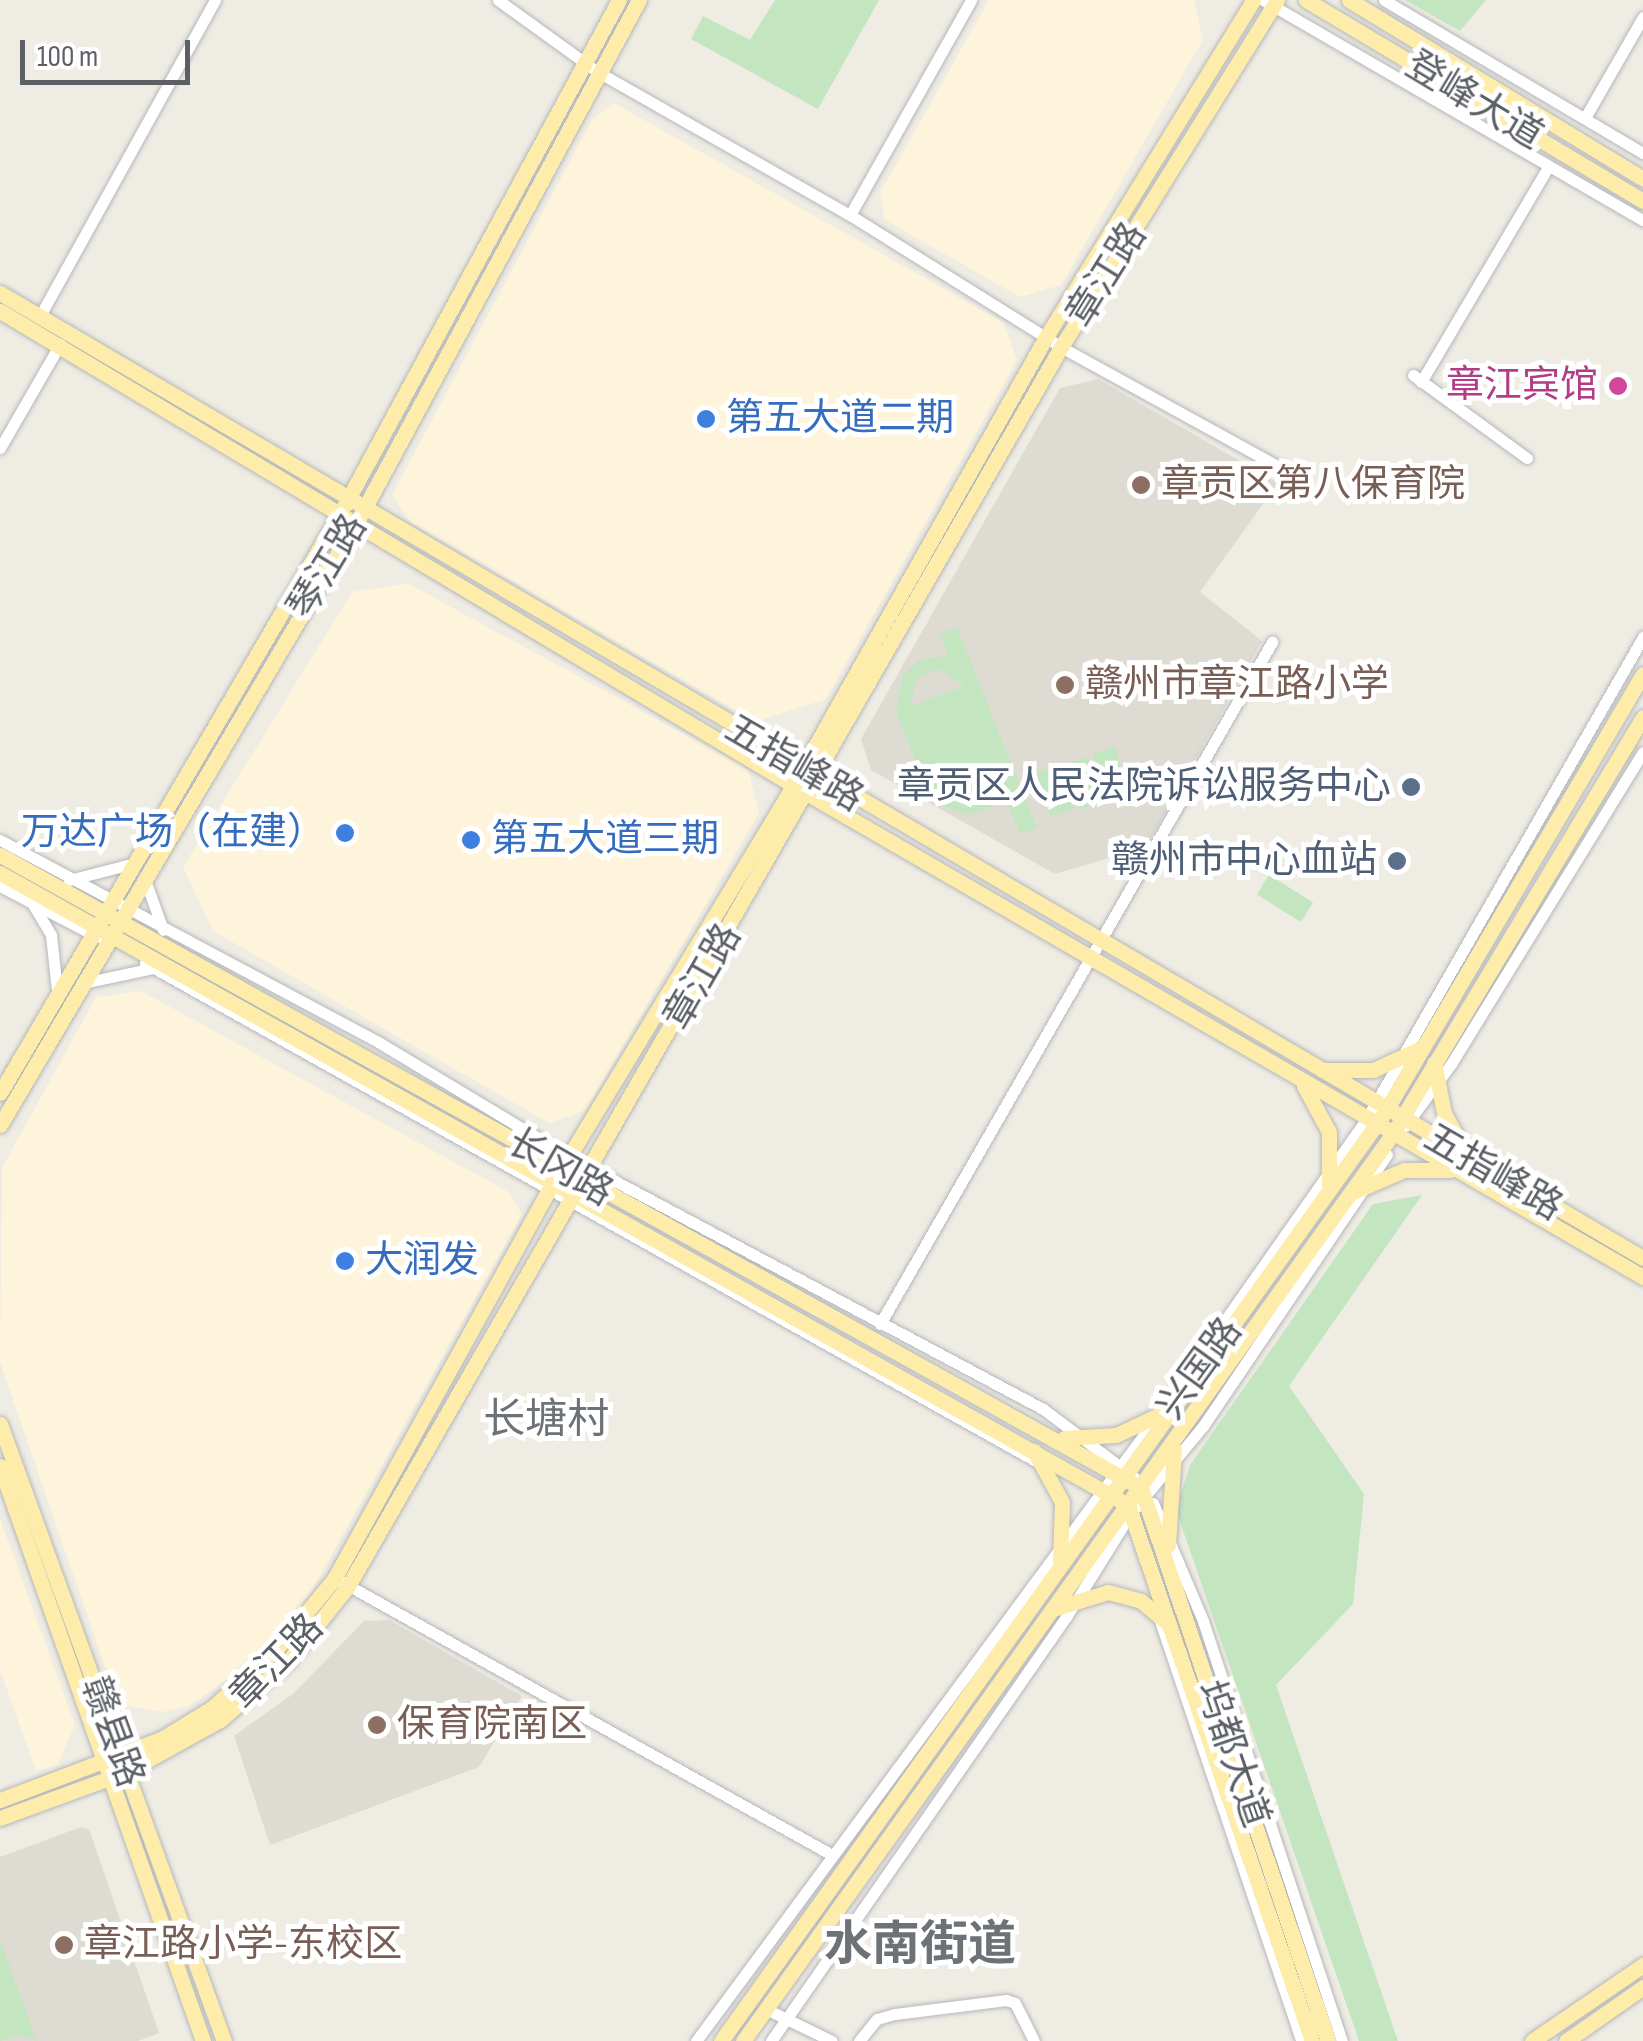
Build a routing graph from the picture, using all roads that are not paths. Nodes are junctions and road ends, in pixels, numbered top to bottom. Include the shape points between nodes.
1 (215, 0) edge
2 (498, 0) edge
3 (619, 0) edge
4 (639, 0) edge
5 (971, 0) edge
6 (1253, 0) edge
7 (1306, 0) edge
8 (1349, 0) edge
9 (1360, 0) edge
10 (1384, 0) edge
11 (1271, 2) edge
12 (1373, 15) junction
13 (1643, 17) edge
14 (584, 61) junction
15 (598, 72) junction
16 (1586, 116) junction
17 (1643, 154) edge
18 (1548, 167) junction
19 (1643, 179) edge
20 (1643, 201) edge
21 (850, 215) junction
22 (1643, 220) edge
23 (0, 292) edge
24 (0, 312) edge
25 (41, 314) junction
26 (1046, 337) junction
27 (60, 344) junction
28 (1061, 347) junction
29 (0, 448) edge
30 (1527, 458) dead end
31 (1296, 476) dead end
32 (343, 508) junction
33 (359, 518) junction
34 (1643, 636) edge
35 (1272, 642) dead end
36 (1643, 674) edge
37 (1643, 717) edge
38 (1643, 752) edge
39 (802, 768) junction
40 (819, 778) junction
41 (800, 790) junction
42 (0, 840) edge
43 (0, 855) edge
44 (137, 869) junction
45 (0, 873) edge
46 (69, 880) junction
47 (0, 886) edge
48 (32, 902) junction
49 (106, 922) junction
50 (163, 930) junction
51 (1100, 942) junction
52 (1092, 958) junction
53 (154, 968) junction
54 (80, 985) junction
55 (58, 990) junction
56 (1422, 1047) junction
57 (1396, 1062) junction
58 (1434, 1063) junction
59 (1310, 1068) junction
60 (1294, 1076) junction
61 (1437, 1084) junction
62 (0, 1093) edge
63 (1376, 1114) junction
64 (0, 1125) edge
65 (1400, 1128) junction
66 (1332, 1162) junction
67 (1464, 1166) junction
68 (559, 1175) junction
69 (1367, 1184) junction
70 (580, 1187) junction
71 (1329, 1188) junction
72 (1342, 1201) junction
73 (1643, 1258) edge
74 (1643, 1277) edge
75 (880, 1324) junction
76 (1183, 1396) junction
77 (1156, 1417) junction
78 (0, 1424) edge
79 (1189, 1426) junction
80 (1051, 1435) junction
81 (1088, 1437) junction
82 (1028, 1445) junction
83 (1170, 1460) junction
84 (0, 1466) edge
85 (1047, 1468) junction
86 (1121, 1470) junction
87 (1144, 1489) junction
88 (1106, 1492) junction
89 (1128, 1512) junction
90 (1166, 1535) junction
91 (1064, 1540) junction
92 (1055, 1570) junction
93 (341, 1582) junction
94 (1078, 1596) junction
95 (1182, 1607) junction
96 (1157, 1612) junction
97 (1050, 1614) junction
98 (1173, 1633) junction
99 (120, 1754) junction
100 (103, 1760) junction
101 (126, 1772) junction
102 (109, 1778) junction
103 (0, 1800) edge
104 (0, 1818) edge
105 (832, 1855) junction
106 (1643, 1964) edge
107 (1643, 1987) edge
108 (766, 2009) junction
109 (787, 2019) junction
110 (203, 2041) edge
111 (224, 2041) edge
112 (696, 2041) edge
113 (721, 2041) edge
114 (743, 2041) edge
115 (771, 2041) edge
116 (832, 2041) edge
117 (860, 2041) edge
118 (1034, 2041) edge
119 (1302, 2041) edge
120 (1312, 2041) edge
121 (1328, 2041) edge
122 (1342, 2041) edge
123 (1532, 2041) edge
124 (1566, 2041) edge

1 - 25 street
2 - 14 street
3 - 14 main road, 琴江路
4 - 15 main road, 琴江路
5 - 21 street
6 - 26 main road, 章江路
7 - 20 main road, 登峰大道
8 - 12 main road, 登峰大道
9 - 12 main road
10 - 16 street
11 - 18 street
11 - 28 main road, 章江路
12 - 19 main road, 登峰大道
13 - 16 street
14 - 15 street
14 - 32 main road, 琴江路
15 - 21 street
15 - 33 main road, 琴江路
16 - 17 street
18 - 22 street
18 - 30 street via 1417,379
21 - 26 street
23 - 25 main road, 五指峰路
24 - 27 main road, 五指峰路
25 - 32 main road, 五指峰路
26 - 28 street
26 - 39 main road, 章江路
27 - 29 street
27 - 32 main road, 五指峰路
28 - 31 street
28 - 40 main road, 章江路
32 - 33 main road, 五指峰路
32 - 44 main road, 琴江路
33 - 39 main road, 五指峰路
33 - 41 main road, 五指峰路
33 - 44 main road, 琴江路
34 - 57 street
35 - 51 street
36 - 56 main road, 兴国路
37 - 58 main road, 兴国路
38 - 61 street
39 - 40 main road, 五指峰路
39 - 41 main road, 章江路
40 - 41 main road, 章江路
40 - 51 main road, 五指峰路
41 - 52 main road, 五指峰路
41 - 68 main road, 章江路
41 - 70 main road, 章江路
42 - 46 street
43 - 49 main road, 长冈路
44 - 46 street
44 - 49 main road, 琴江路
44 - 50 street
45 - 49 main road, 长冈路
46 - 49 street
47 - 48 street
48 - 49 street
48 - 55 street via 51,935
49 - 50 street
49 - 53 street
49 - 54 main road, 琴江路
49 - 55 main road, 琴江路
49 - 68 main road, 长冈路
50 - 68 street via 380,1043
51 - 52 street
51 - 59 main road, 五指峰路
52 - 60 main road, 五指峰路
52 - 75 street
53 - 54 street
53 - 68 street
54 - 64 main road, 琴江路
55 - 62 main road, 琴江路
56 - 57 main road
56 - 63 main road, 兴国路
57 - 59 main road via 1361,1072
57 - 63 street
58 - 61 main road
58 - 65 main road, 兴国路
59 - 63 main road, 五指峰路
60 - 63 main road, 五指峰路
60 - 66 main road via 1323,1116
61 - 65 street
61 - 67 main road
63 - 65 main road, 五指峰路
63 - 66 street
63 - 71 main road, 兴国路
65 - 67 main road, 五指峰路
65 - 69 street
65 - 72 main road, 兴国路
66 - 71 main road
66 - 77 street
67 - 69 main road via 1418,1168
67 - 73 main road, 五指峰路
67 - 74 main road, 五指峰路
68 - 70 main road, 长冈路
68 - 70 street
68 - 93 main road, 章江路
69 - 72 main road
69 - 83 street via 1203,1426
70 - 75 street
70 - 80 main road, 长冈路
70 - 82 main road, 长冈路
70 - 85 street
70 - 93 main road, 章江路
71 - 76 main road, 兴国路
72 - 79 main road, 兴国路
75 - 81 street
76 - 77 main road
76 - 86 main road, 兴国路
77 - 81 main road via 1120,1434
77 - 86 street
78 - 99 main road, 赣县路
79 - 83 main road
79 - 87 main road, 兴国路
80 - 81 main road
80 - 86 main road, 长冈路
81 - 86 street
82 - 85 main road
82 - 88 main road, 长冈路
83 - 87 street
83 - 90 main road
84 - 100 main road, 赣县路
85 - 88 street
85 - 91 main road via 1062,1502
86 - 87 main road
86 - 88 main road, 兴国路
87 - 89 main road, 兴国路
87 - 90 street
87 - 95 main road, 坞都大道
88 - 89 main road
88 - 91 street
88 - 92 main road, 兴国路
89 - 94 street
89 - 96 street
89 - 97 main road, 兴国路
89 - 98 main road, 坞都大道
90 - 95 main road
90 - 122 street via 1209,1638
91 - 92 main road
91 - 105 street
92 - 113 main road, 兴国路
93 - 99 main road, 章江路 via 212,1708
93 - 101 main road, 章江路 via 254,1693 220,1720
93 - 105 street
94 - 96 main road via 1120,1593
94 - 97 main road
94 - 109 street
95 - 121 main road, 坞都大道
96 - 98 main road
96 - 119 street
97 - 108 main road, 兴国路
98 - 120 main road, 坞都大道
99 - 100 main road, 章江路
99 - 101 main road, 赣县路
100 - 102 main road, 赣县路
100 - 103 main road, 章江路
101 - 102 main road, 章江路
101 - 111 main road, 赣县路
102 - 104 main road, 章江路
102 - 110 main road, 赣县路
105 - 112 street
106 - 123 main road
107 - 124 main road
108 - 109 street
108 - 114 main road, 兴国路
109 - 115 street
109 - 116 street
117 - 118 street via 878,2019 895,2014 1006,2000 1022,2012

